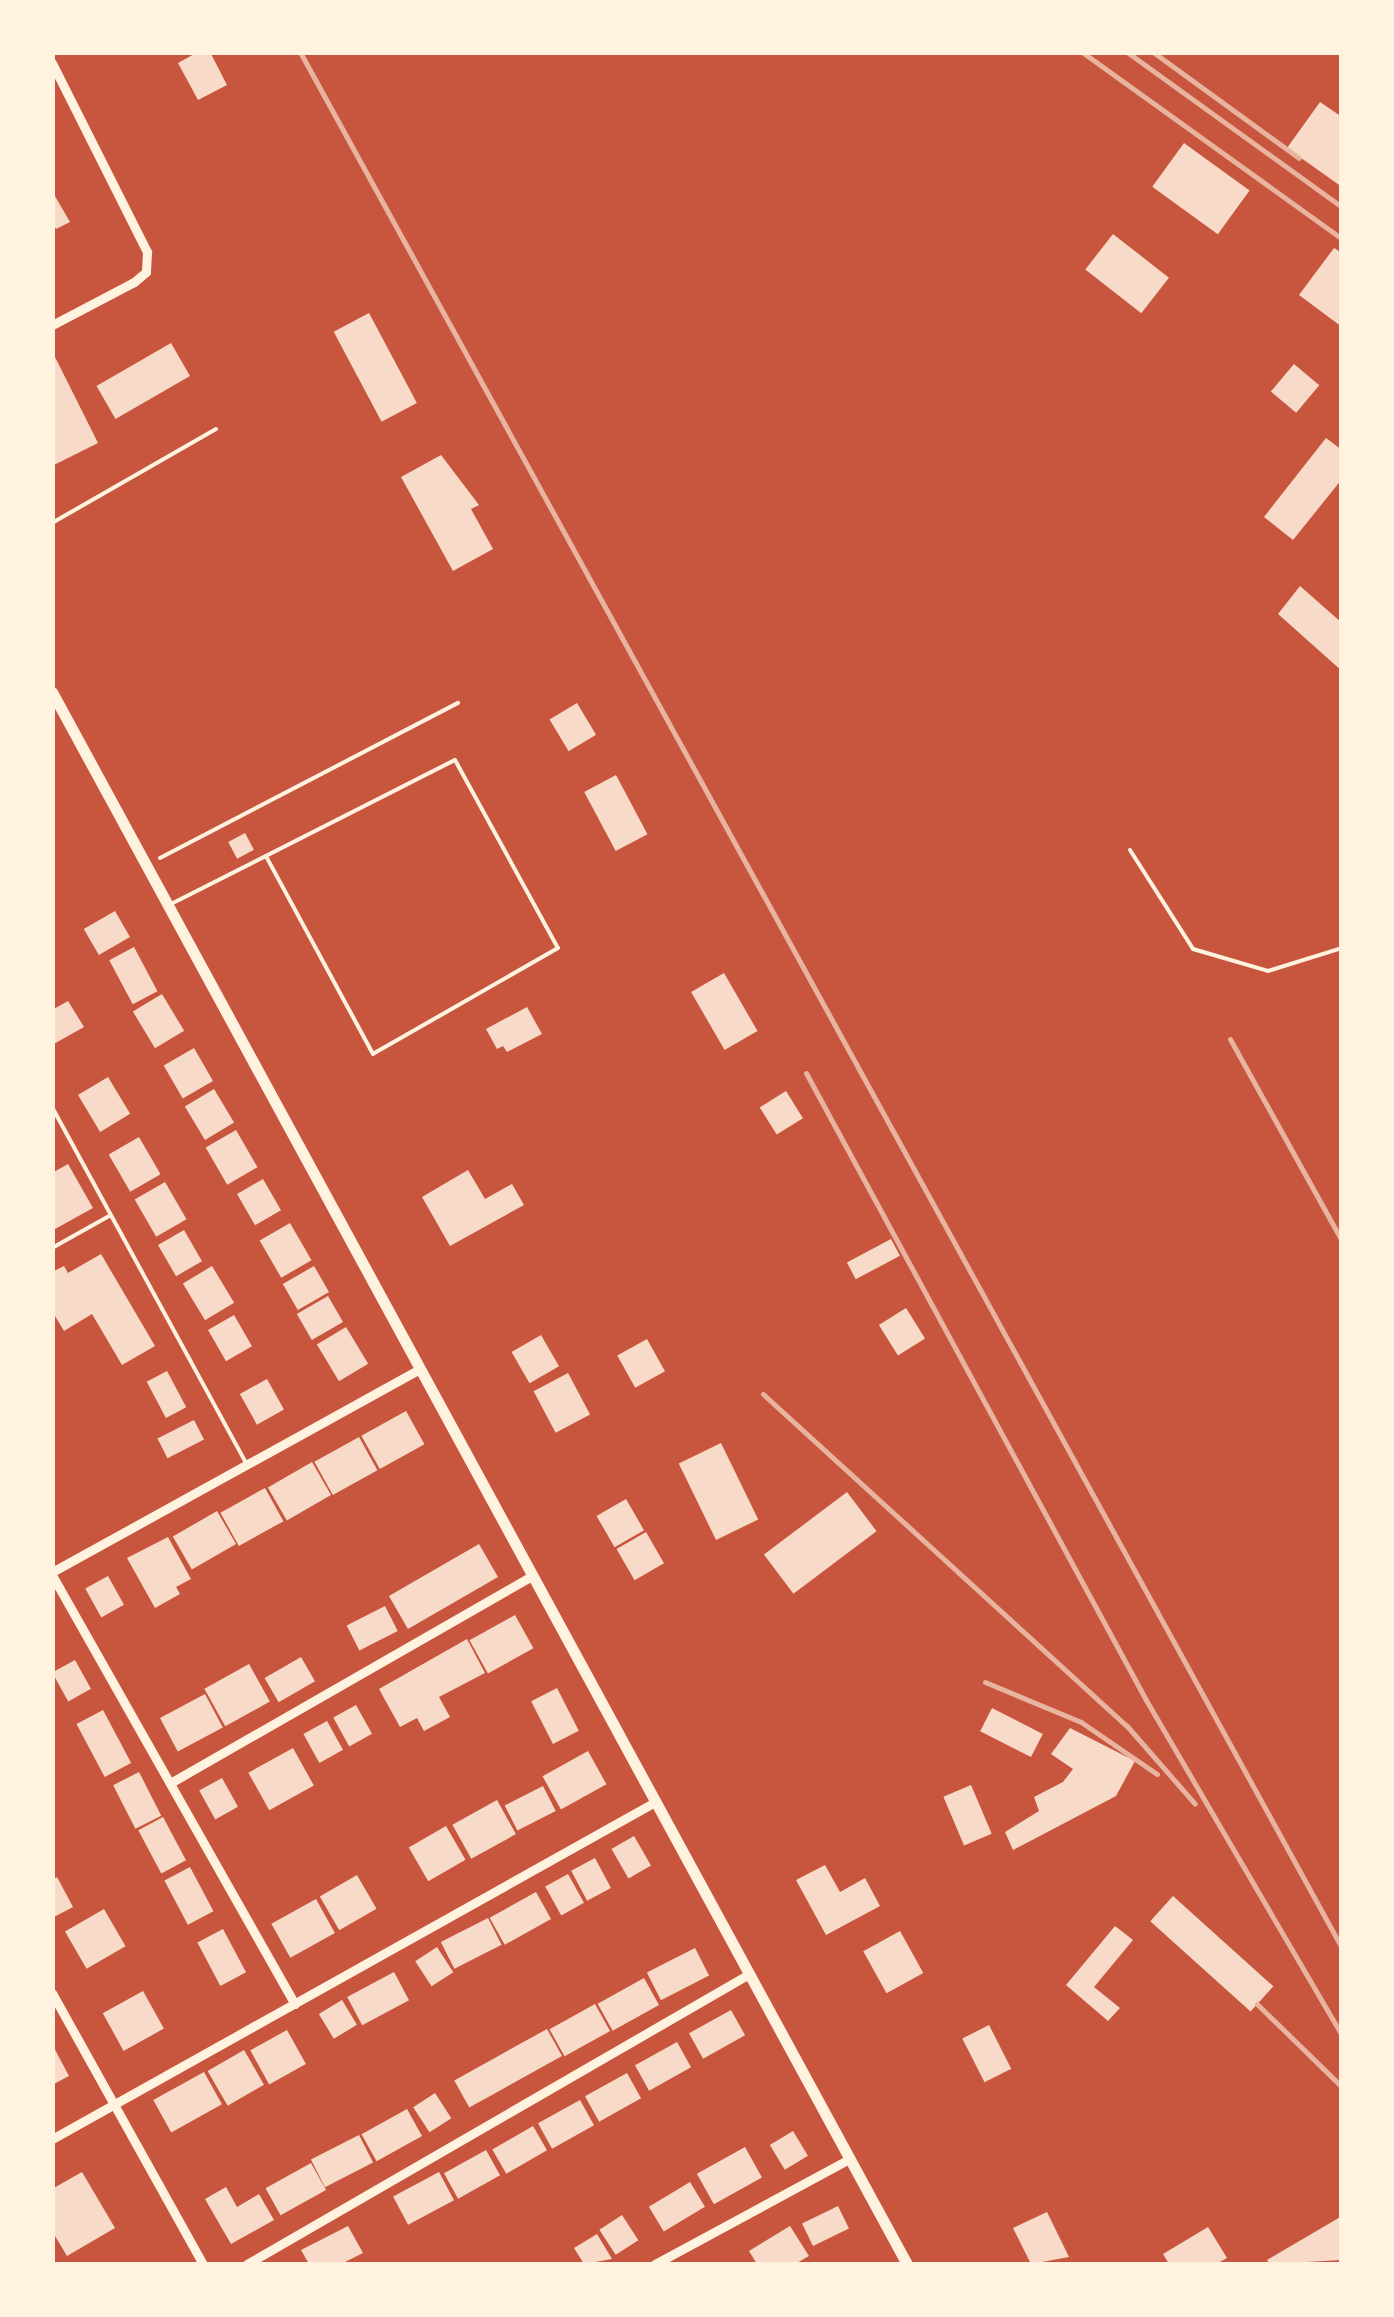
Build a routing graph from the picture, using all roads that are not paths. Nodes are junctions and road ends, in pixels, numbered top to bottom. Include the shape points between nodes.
1 (52, 63) edge
2 (52, 325) edge
3 (216, 430) dead end
4 (52, 523) edge
5 (52, 692) edge
6 (66, 716) junction
7 (52, 722) edge
8 (1130, 850) dead end
9 (266, 856) junction
10 (168, 906) junction
11 (1342, 948) edge
12 (52, 1108) edge
13 (111, 1215) junction
14 (52, 1248) edge
15 (420, 1369) junction
16 (247, 1464) junction
17 (52, 1574) edge
18 (533, 1575) junction
19 (172, 1782) junction
20 (655, 1802) junction
21 (749, 1974) junction
22 (52, 1993) edge
23 (295, 2004) junction
24 (114, 2104) junction
25 (52, 2138) edge
26 (849, 2159) junction
27 (670, 2261) edge
28 (204, 2264) edge
29 (247, 2264) edge
30 (655, 2264) edge
31 (907, 2264) edge

1 - 2 street via 147,252 146,272 134,282
3 - 4 lane
5 - 6 street
6 - 7 street
6 - 10 street
8 - 11 lane via 1193,949 1268,972
9 - 9 lane via 455,760 558,948 374,1054
9 - 10 lane
10 - 15 street
12 - 13 lane
13 - 14 lane
13 - 16 lane
15 - 16 street
15 - 18 street
16 - 17 street
17 - 19 street
18 - 19 street
18 - 20 street
19 - 23 street
20 - 21 street
20 - 23 street
21 - 26 street
21 - 29 street
22 - 24 street
23 - 24 street
24 - 25 street
24 - 28 street
26 - 27 street
26 - 31 street
27 - 30 street

